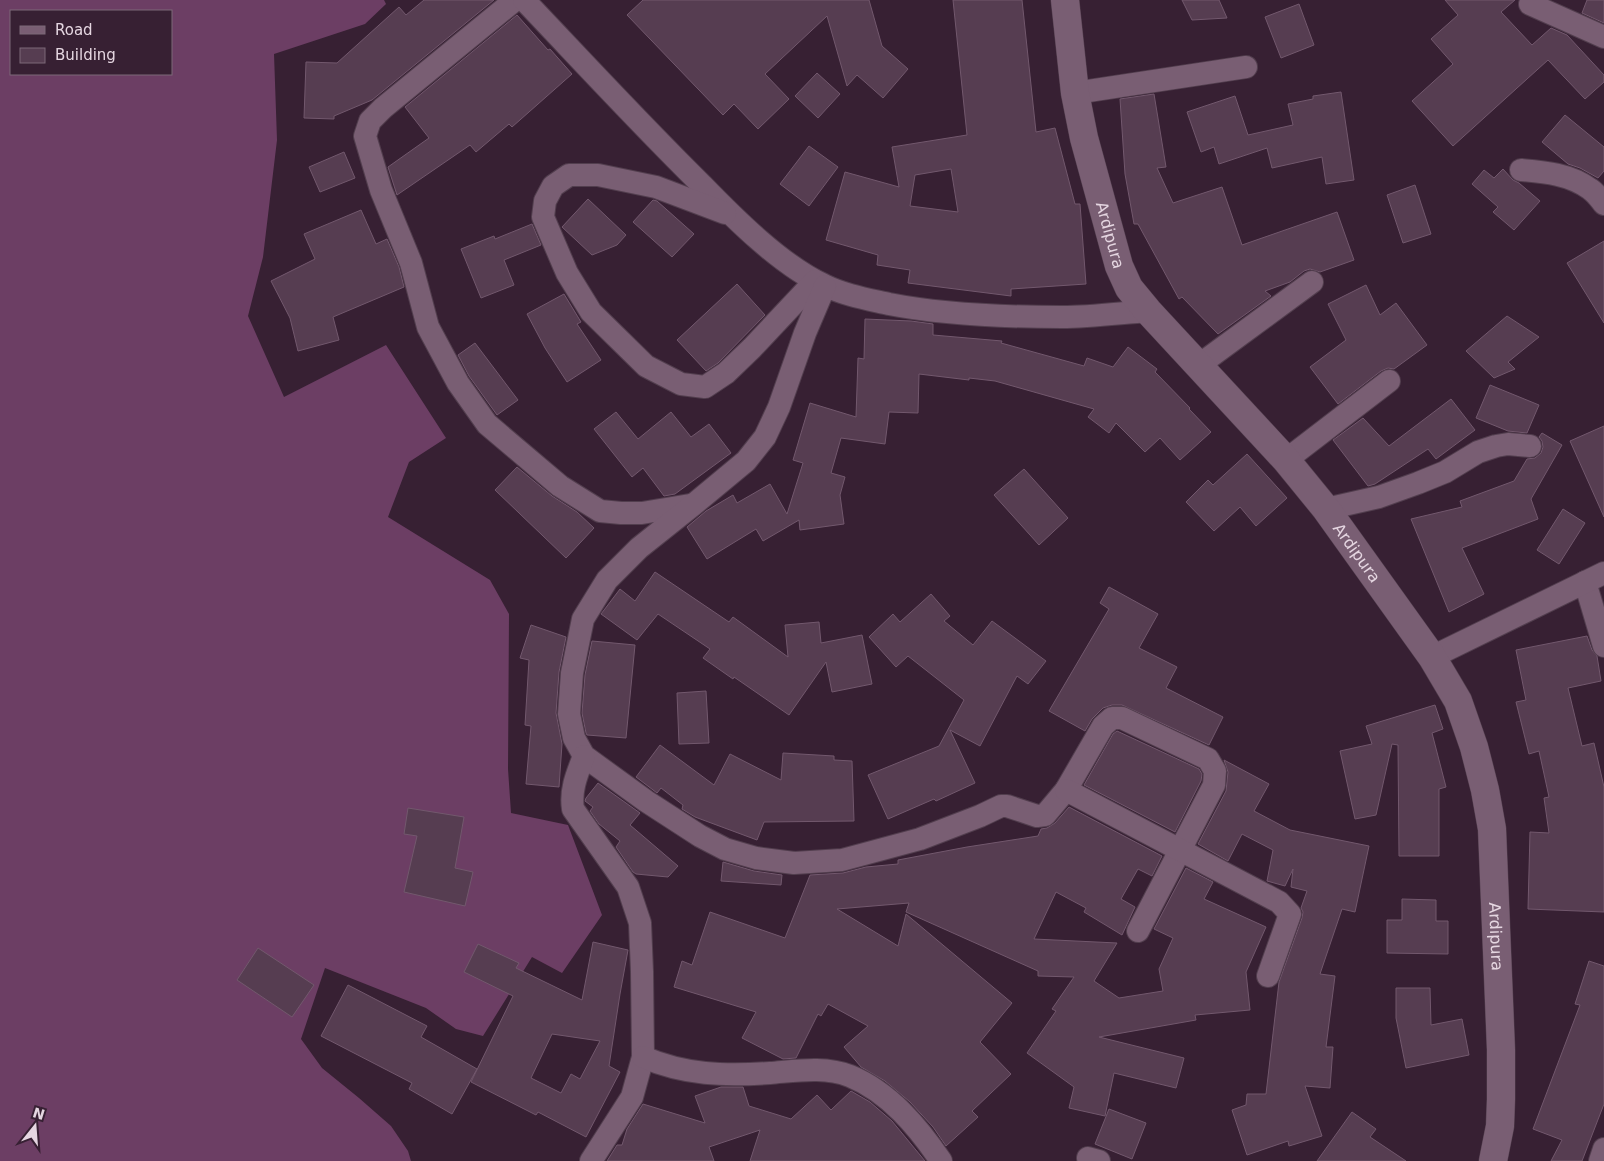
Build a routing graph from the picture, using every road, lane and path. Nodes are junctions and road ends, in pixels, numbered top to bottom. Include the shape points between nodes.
1 (515, 0) edge
2 (524, 0) edge
3 (1065, 0) edge
4 (1530, 4) dead end
5 (1604, 37) edge
6 (1246, 67) dead end
7 (1075, 93) junction
8 (1521, 170) dead end
9 (1604, 204) edge
10 (733, 216) junction
11 (1312, 282) dead end
12 (820, 283) junction
13 (1148, 312) junction
14 (1199, 365) junction
15 (1389, 381) dead end
16 (1530, 446) dead end
17 (1286, 460) junction
18 (693, 505) junction
19 (1326, 509) junction
20 (1594, 577) edge
21 (1604, 646) edge
22 (1432, 657) junction
23 (584, 756) junction
24 (1066, 790) junction
25 (1179, 850) junction
26 (1138, 931) dead end
27 (1268, 976) dead end
28 (643, 1056) junction
29 (1604, 1149) edge
30 (591, 1161) edge
31 (941, 1161) edge
32 (1493, 1161) edge
33 (1600, 1161) edge

1 - 18 street via 383,108 370,121 365,136 381,190 411,263 428,327 458,382 487,424 560,486 600,511 642,512
2 - 10 street via 654,138
3 - 7 street, Ardipura
4 - 5 street
6 - 7 street
7 - 13 street, Ardipura via 1119,266
8 - 9 street via 1548,172 1576,181 1592,190
10 - 12 street via 778,255
10 - 12 street via 656,187 598,175 569,175 553,186 545,201 544,216 568,273 591,312 646,366 681,384 705,388 726,373
11 - 14 street
12 - 13 street via 858,298 917,309 984,315 1063,317
12 - 18 street via 779,406 765,437 746,460
13 - 14 street, Ardipura
14 - 17 street, Ardipura
15 - 17 street
16 - 19 street via 1496,446 1418,483 1379,497
17 - 19 street, Ardipura
18 - 23 street via 639,548 607,580 583,619 572,673 569,714 574,738
19 - 22 street, Ardipura
20 - 21 street
20 - 22 street
22 - 32 street, Ardipura via 1458,702 1480,773 1492,829 1501,1089 1500,1126
23 - 24 street via 646,802 725,849 756,858 794,863 842,860 920,839 1001,806 1045,815
23 - 28 street via 573,785 572,809 628,886 640,922
24 - 25 street
24 - 25 street via 1097,735 1112,718 1122,718 1208,759 1215,771 1214,785
25 - 26 street
25 - 27 street via 1279,902 1290,914
28 - 30 street via 632,1097
28 - 31 street via 685,1071 719,1075 818,1070 849,1076 876,1090 904,1114
29 - 33 street

